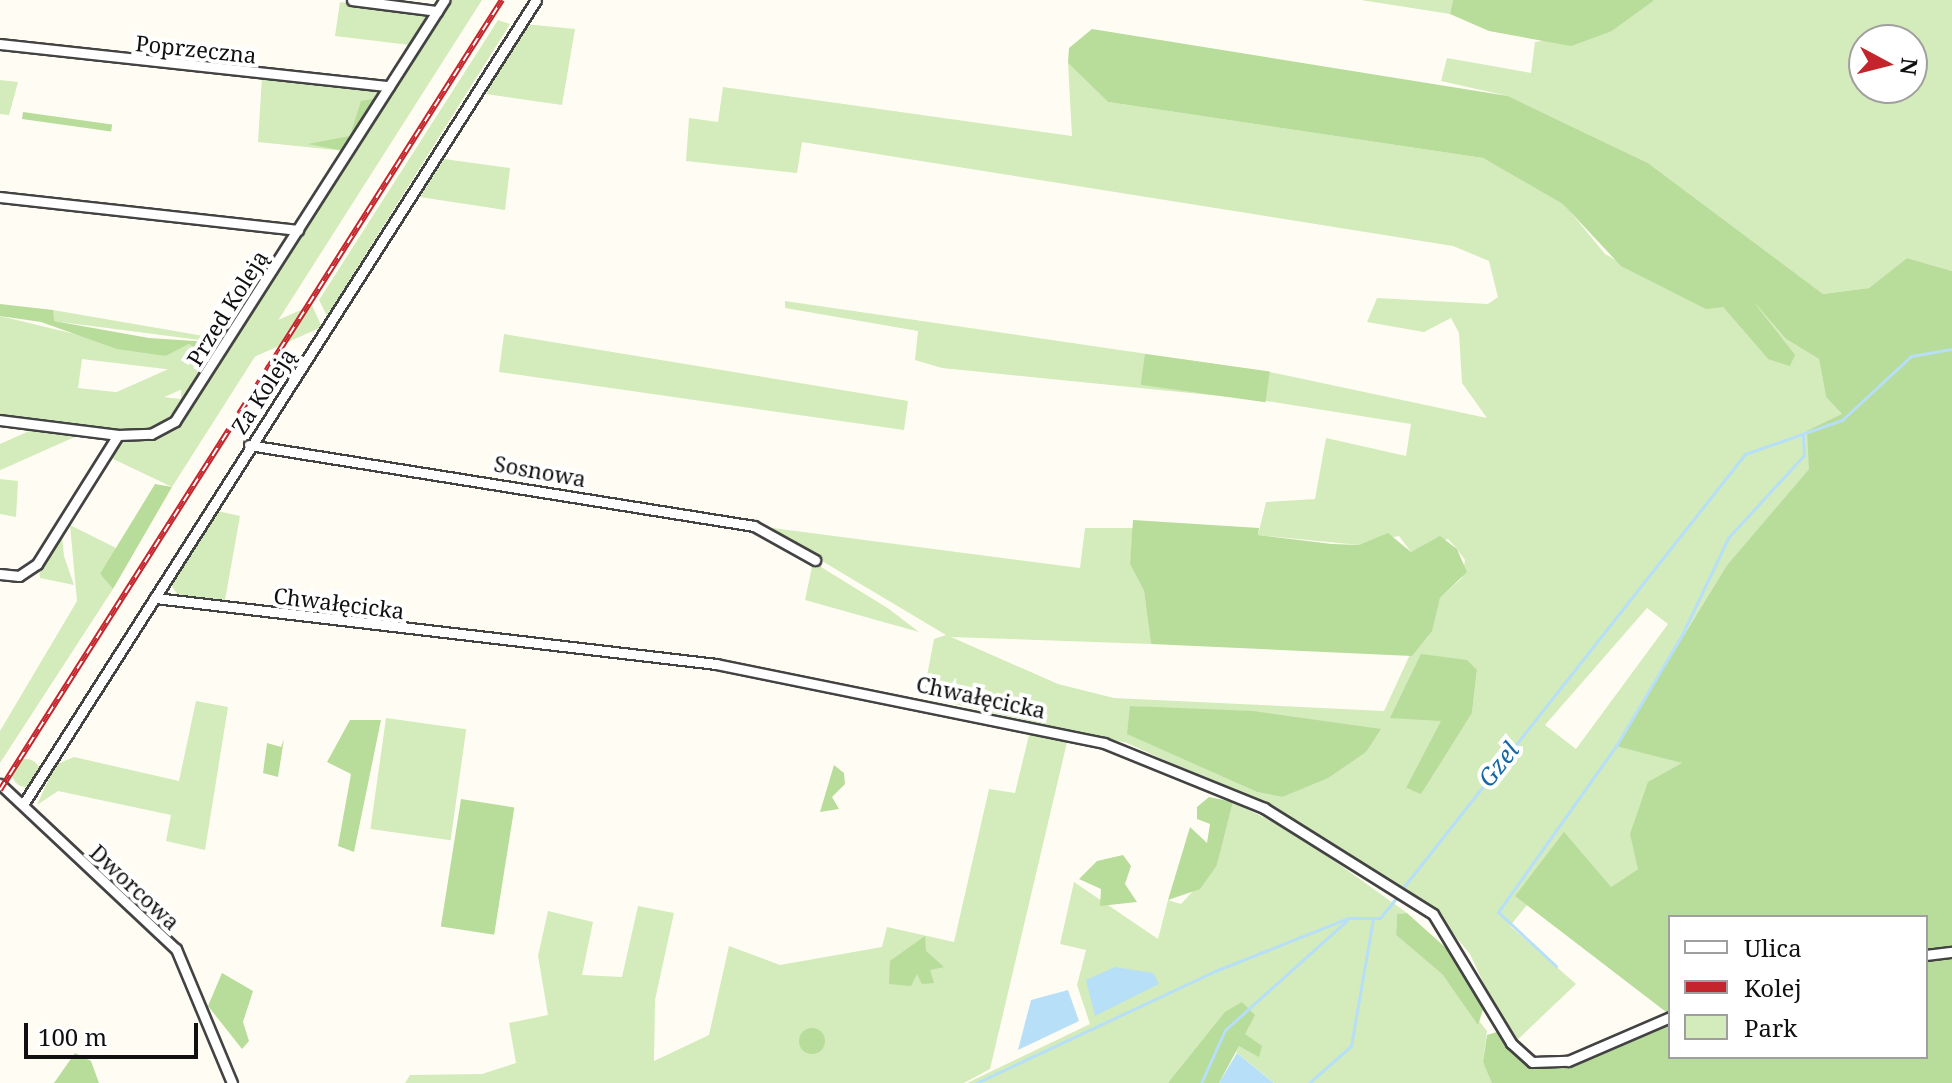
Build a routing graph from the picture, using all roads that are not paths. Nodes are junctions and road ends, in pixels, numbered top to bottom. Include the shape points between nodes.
1 (352, 0) edge
2 (444, 0) edge
3 (536, 0) edge
4 (437, 11) junction
5 (0, 44) edge
6 (389, 86) junction
7 (0, 197) edge
8 (298, 230) junction
9 (0, 420) edge
10 (118, 435) junction
11 (249, 445) junction
12 (815, 560) dead end
13 (0, 574) edge
14 (155, 598) junction
15 (0, 784) edge
16 (24, 803) junction
17 (1952, 952) edge
18 (1928, 955) edge
19 (1668, 1018) edge
20 (232, 1083) edge

1 - 4 street
2 - 4 street, Przed Koleją
3 - 11 street, Za Koleją
4 - 6 street, Przed Koleją
5 - 6 street, Poprzeczna
6 - 8 street, Przed Koleją
7 - 8 street
8 - 10 street, Przed Koleją via 175,421 151,434
9 - 10 street
10 - 13 street via 43,557 19,576
11 - 12 street, Sosnowa via 754,526
11 - 14 street, Za Koleją
14 - 16 street, Za Koleją
14 - 19 street, Chwałęcicka via 695,661 1062,732 1165,764 1252,802 1406,897 1446,928 1511,1043 1532,1062 1568,1061
15 - 16 street, Dworcowa
16 - 20 street, Dworcowa via 176,949
17 - 18 street

